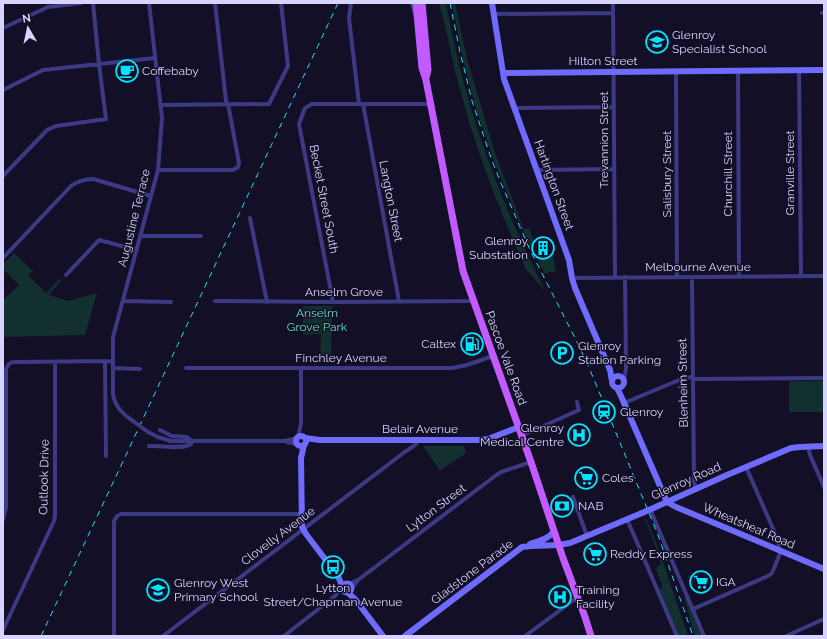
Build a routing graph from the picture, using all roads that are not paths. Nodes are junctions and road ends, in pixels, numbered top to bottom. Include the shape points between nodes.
1 (80, 3) edge
2 (93, 3) edge
3 (149, 3) edge
4 (215, 3) edge
5 (281, 3) edge
6 (351, 3) edge
7 (412, 3) edge
8 (416, 3) edge
9 (422, 3) edge
10 (492, 3) edge
11 (613, 3) edge
12 (613, 13) junction
13 (494, 14) junction
14 (418, 20) junction
15 (3, 28) edge
16 (155, 58) junction
17 (99, 64) junction
18 (799, 70) junction
19 (824, 70) edge
20 (676, 71) junction
21 (738, 71) junction
22 (614, 72) junction
23 (503, 73) junction
24 (426, 80) junction
25 (3, 90) edge
26 (361, 104) junction
27 (430, 104) junction
28 (160, 105) junction
29 (227, 105) junction
30 (614, 107) junction
31 (515, 108) junction
32 (614, 169) junction
33 (158, 170) junction
34 (536, 170) junction
35 (3, 176) edge
36 (151, 196) junction
37 (250, 218) dead end
38 (141, 236) junction
39 (201, 236) dead end
40 (137, 250) junction
41 (3, 258) edge
42 (66, 275) dead end
43 (739, 276) junction
44 (801, 276) junction
45 (824, 276) edge
46 (615, 277) junction
47 (625, 277) junction
48 (677, 277) junction
49 (692, 277) junction
50 (572, 278) junction
51 (473, 300) junction
52 (215, 301) dead end
53 (399, 301) junction
54 (123, 302) junction
55 (171, 302) dead end
56 (267, 302) junction
57 (333, 302) junction
58 (493, 356) junction
59 (113, 361) junction
60 (55, 362) junction
61 (105, 362) junction
62 (113, 368) junction
63 (186, 368) dead end
64 (301, 368) junction
65 (140, 369) dead end
66 (610, 370) junction
67 (620, 377) junction
68 (693, 378) junction
69 (824, 378) edge
70 (612, 381) junction
71 (619, 388) junction
72 (576, 402) dead end
73 (624, 404) junction
74 (518, 427) junction
75 (160, 430) dead end
76 (521, 436) junction
77 (408, 440) junction
78 (418, 440) junction
79 (192, 441) junction
80 (301, 441) junction
81 (149, 446) dead end
82 (808, 446) junction
83 (824, 446) edge
84 (406, 451) junction
85 (106, 456) dead end
86 (531, 462) junction
87 (746, 467) junction
88 (824, 487) edge
89 (696, 489) junction
90 (682, 495) junction
91 (573, 497) dead end
92 (667, 502) junction
93 (650, 510) junction
94 (684, 510) junction
95 (302, 514) junction
96 (3, 519) edge
97 (627, 519) junction
98 (303, 529) junction
99 (554, 531) junction
100 (587, 536) junction
101 (559, 545) junction
102 (525, 546) junction
103 (779, 550) junction
104 (824, 569) edge
105 (347, 588) junction
106 (578, 597) junction
107 (693, 609) junction
108 (824, 620) edge
109 (3, 630) edge
110 (114, 636) edge
111 (163, 636) edge
112 (284, 636) edge
113 (383, 636) edge
114 (405, 636) edge
115 (525, 636) edge
116 (591, 636) edge
117 (677, 636) edge
118 (704, 636) edge
119 (786, 636) edge

1 - 15 street via 48,7
2 - 17 street
3 - 16 street, Augustine Terrace
4 - 29 street
5 - 29 street via 288,66 269,104
6 - 26 street, Langton Street via 349,18
7 - 14 street
8 - 14 main road, Pascoe Vale Road
9 - 24 main road, Pascoe Vale Road via 428,70
10 - 13 street, Hartington Street
11 - 12 street, Trevannion Street
12 - 13 street
12 - 22 street, Trevannion Street
13 - 23 street, Hartington Street
14 - 24 main road, Pascoe Vale Road via 422,68
16 - 17 street
16 - 28 street, Augustine Terrace
17 - 25 street via 43,70
17 - 35 street via 106,120 56,126 47,130
18 - 19 street, Hilton Street
18 - 21 street, Hilton Street
18 - 44 street, Granville Street
20 - 21 street, Hilton Street
20 - 22 street, Hilton Street
20 - 48 street, Salisbury Street
21 - 43 street, Churchill Street
22 - 23 street, Hilton Street
22 - 30 street, Trevannion Street
23 - 31 street, Hartington Street
24 - 27 main road, Pascoe Vale Road
26 - 27 street
26 - 53 street, Langton Street
26 - 57 street, Becket Street South via 312,104 305,108 299,124
27 - 51 main road, Pascoe Vale Road via 460,259
28 - 29 street
28 - 33 street, Augustine Terrace via 162,118
29 - 33 street via 238,167 233,170
30 - 31 street
30 - 32 street, Trevannion Street
31 - 34 street, Hartington Street
32 - 34 street
32 - 46 street, Trevannion Street
33 - 36 street, Augustine Terrace
34 - 50 street, Hartington Street via 569,260
36 - 38 street, Augustine Terrace
36 - 41 street via 93,180 77,182
37 - 56 street
38 - 39 street
38 - 40 street, Augustine Terrace
40 - 42 street via 99,240
40 - 54 street, Augustine Terrace
43 - 44 street, Melbourne Avenue
43 - 49 street, Melbourne Avenue
44 - 45 street, Melbourne Avenue
46 - 47 street, Melbourne Avenue
46 - 50 street, Melbourne Avenue
47 - 48 street, Melbourne Avenue
47 - 67 street via 626,367
48 - 49 street, Melbourne Avenue
49 - 68 street, Blenheim Street
50 - 66 street, Hartington Street
51 - 53 street, Anselm Grove
51 - 58 main road, Pascoe Vale Road
52 - 56 street, Anselm Grove
53 - 57 street, Anselm Grove
54 - 55 street
54 - 59 street, Augustine Terrace via 113,337
56 - 57 street, Anselm Grove
58 - 64 street, Finchley Avenue via 467,366 452,368
58 - 74 main road, Pascoe Vale Road
59 - 61 street
59 - 62 street, Augustine Terrace
60 - 61 street
60 - 96 street via 15,362 8,364 6,369 6,508
60 - 109 street, Outlook Drive via 55,516
61 - 85 street
62 - 65 street
62 - 79 street, Augustine Terrace, bridge via 114,401 124,414 158,437
63 - 64 street, Finchley Avenue
64 - 80 street
66 - 67 street, Hartington Street
66 - 70 street, Hartington Street
67 - 70 street
67 - 71 street via 625,384
68 - 69 street
68 - 73 street via 684,378
68 - 89 street, Blenheim Street
70 - 71 street via 613,386
71 - 73 street
72 - 76 street via 579,410
73 - 92 street
74 - 76 main road, Pascoe Vale Road
74 - 78 street, Belair Avenue via 483,440
75 - 79 street via 169,435 188,437
76 - 86 main road, Pascoe Vale Road
77 - 78 street, Belair Avenue
77 - 80 street, Belair Avenue
77 - 84 street
78 - 84 street, Clovelly Avenue via 417,444
79 - 80 street
79 - 81 street via 191,445 187,446
80 - 95 street
82 - 83 street, Glenroy Road
82 - 87 street, Glenroy Road via 791,448
82 - 88 street
84 - 98 street, Clovelly Avenue
86 - 99 main road, Pascoe Vale Road
86 - 105 street, Lytton Street via 496,474
87 - 89 street, Glenroy Road
87 - 103 street via 778,540
89 - 90 street, Glenroy Road
90 - 92 street, Glenroy Road
90 - 94 street via 680,503
91 - 100 street
92 - 93 street, Glenroy Road
92 - 94 street, Wheatsheaf Road
93 - 97 street, Glenroy Road, bridge
93 - 107 street
94 - 103 street, Wheatsheaf Road
95 - 98 street
95 - 110 street via 117,516 114,521
97 - 100 street, Glenroy Road
97 - 117 street
98 - 105 street
98 - 111 street, Clovelly Avenue
99 - 101 main road, Pascoe Vale Road
99 - 102 street via 548,537
100 - 101 street, Glenroy Road
101 - 102 street, Gladstone Parade
101 - 106 main road, Pascoe Vale Road
102 - 114 street, Gladstone Parade
103 - 104 street, Wheatsheaf Road
103 - 107 street via 772,573 768,576
105 - 112 street
105 - 113 street
106 - 115 street
106 - 116 main road, Pascoe Vale Road
107 - 118 street
108 - 119 street

